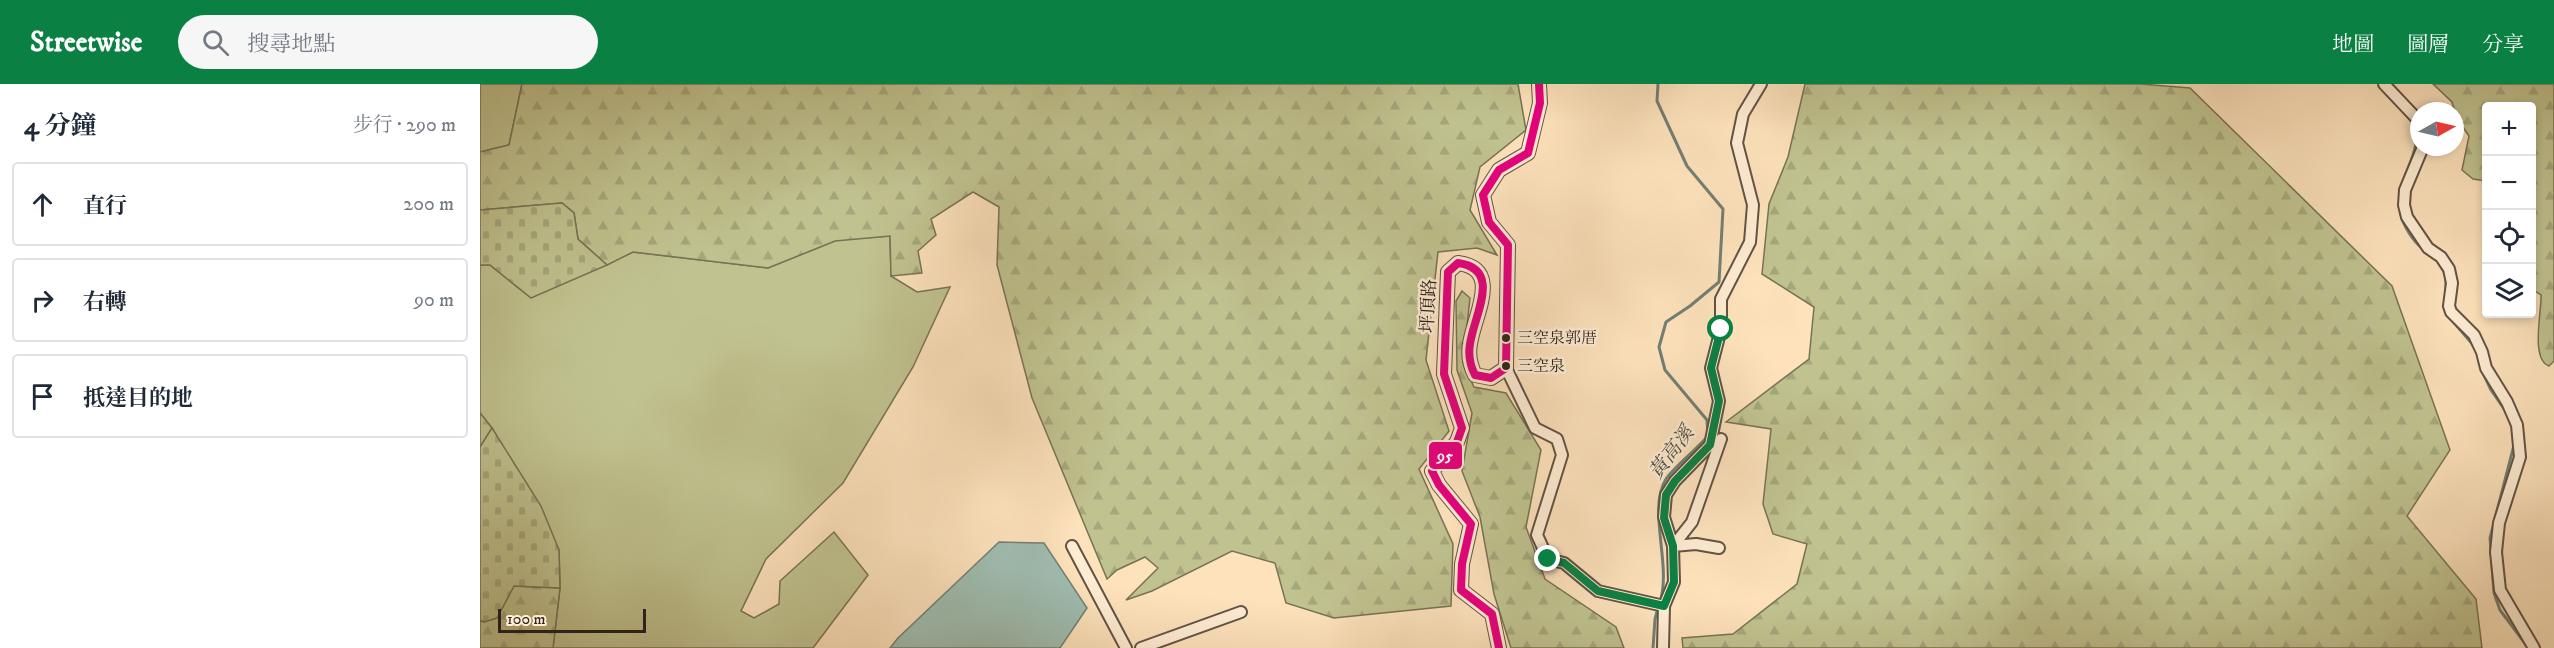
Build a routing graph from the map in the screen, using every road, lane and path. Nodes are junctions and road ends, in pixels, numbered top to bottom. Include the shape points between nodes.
1 (1539, 84) edge
2 (1761, 84) edge
3 (2384, 84) edge
4 (2410, 112) edge
5 (2419, 156) edge
6 (1506, 368) junction
7 (1721, 439) dead end
8 (1072, 546) dead end
9 (1673, 546) junction
10 (1719, 548) dead end
11 (1664, 606) junction
12 (1241, 612) dead end
13 (1126, 648) edge
14 (1142, 648) edge
15 (1499, 648) edge
16 (1663, 648) edge
17 (2534, 648) edge

1 - 6 street via 1540,103 1528,153 1499,170 1483,195 1489,222 1508,244
2 - 9 street via 1743,114 1737,143 1753,205 1750,242 1722,299 1721,329 1711,368 1719,401 1710,445 1666,495 1664,518
3 - 4 street
5 - 17 street via 2405,190 2407,217 2428,248 2449,269 2451,312 2474,335 2493,383 2517,425 2520,457 2499,523 2496,552 2500,590
6 - 11 street via 1535,428 1557,439 1562,455 1537,536 1548,559 1564,563 1598,591
6 - 15 street, 坪頂路 via 1491,378 1475,375 1469,362 1469,344 1484,288 1481,272 1472,265 1458,263 1448,272 1444,374 1462,428 1457,442 1432,471 1438,485 1471,524 1461,590 1492,614
7 - 9 street via 1692,522
8 - 13 street
9 - 10 street
9 - 11 street via 1674,582
11 - 16 street
12 - 14 street

